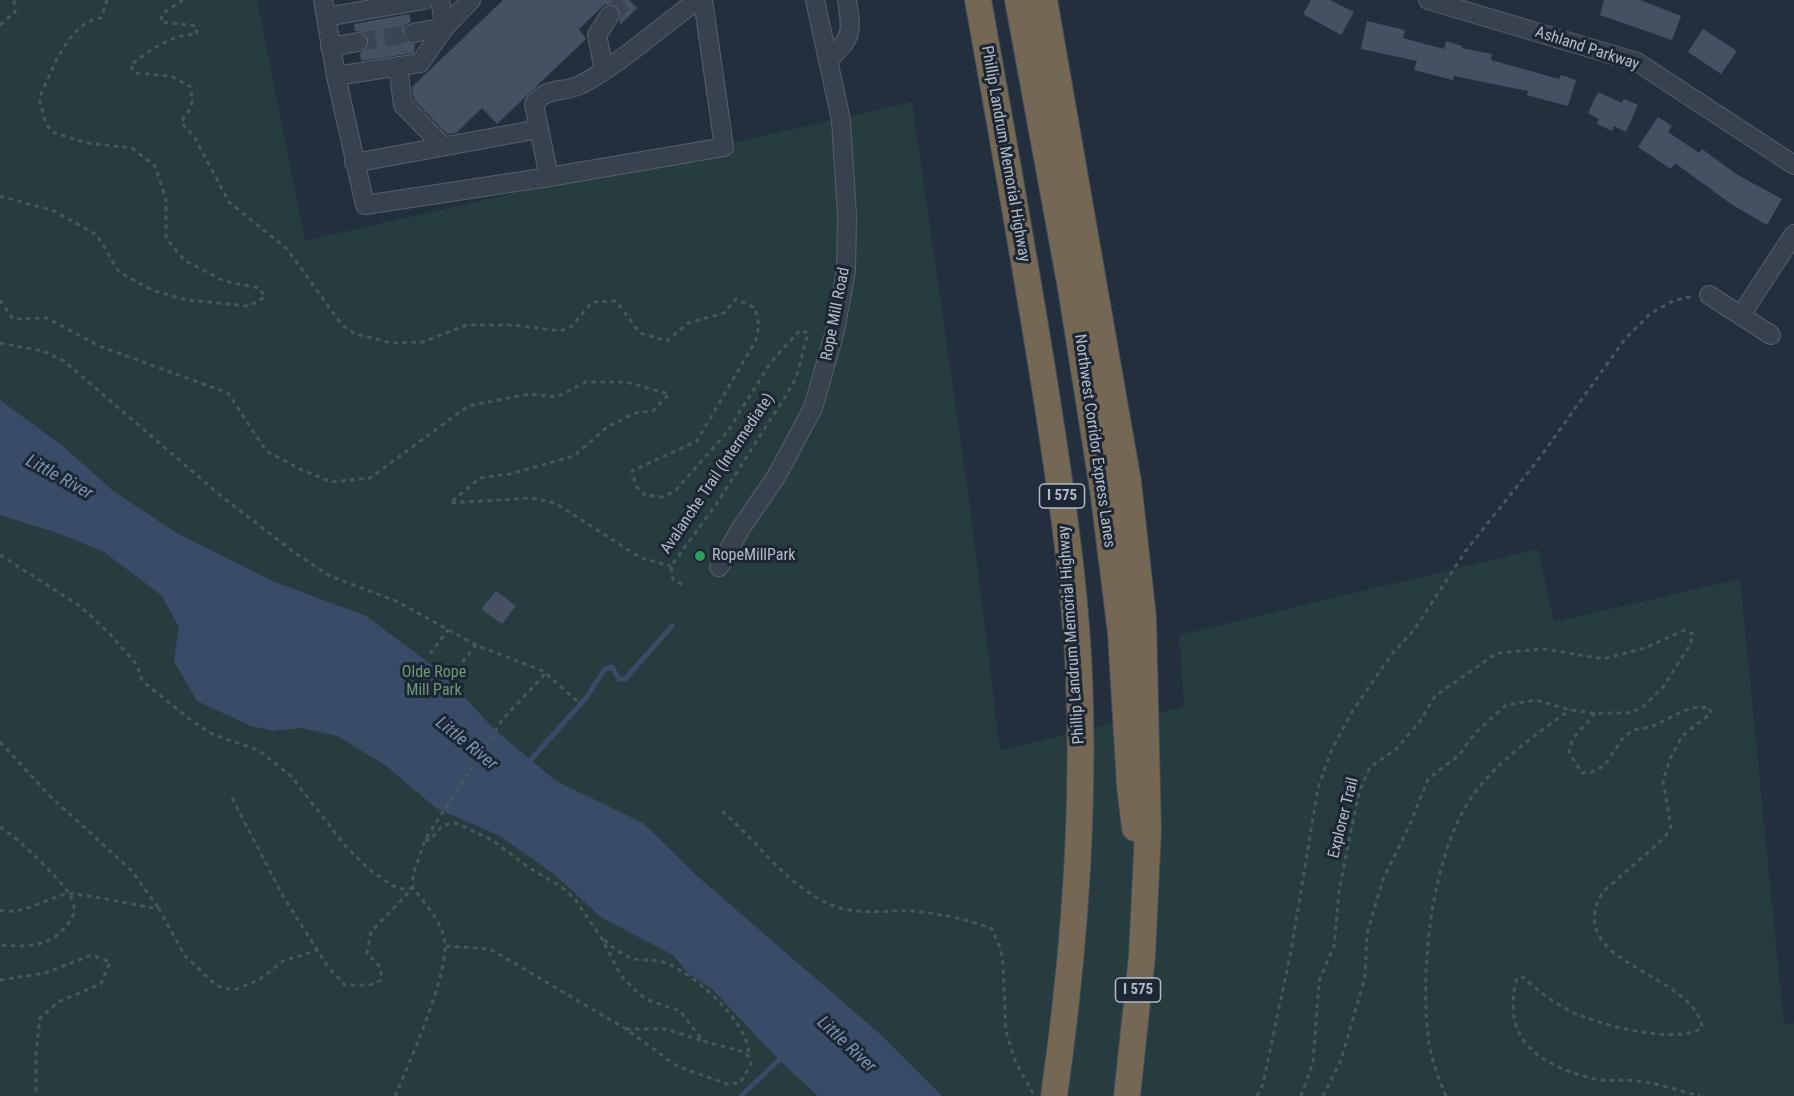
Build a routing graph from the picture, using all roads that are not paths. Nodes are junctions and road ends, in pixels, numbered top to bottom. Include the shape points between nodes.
1 (424, 0) edge
2 (440, 0) edge
3 (471, 0) edge
4 (698, 0) edge
5 (703, 0) edge
6 (815, 0) edge
7 (847, 0) edge
8 (978, 0) edge
9 (1018, 0) edge
10 (1044, 0) edge
11 (1428, 0) edge
12 (324, 8) edge
13 (610, 15) tunnel mouth
14 (445, 27) junction
15 (412, 33) tunnel mouth
16 (357, 42) tunnel mouth
17 (330, 47) junction
18 (828, 60) junction
19 (398, 66) junction
20 (604, 70) junction
21 (336, 76) junction
22 (539, 129) junction
23 (443, 146) junction
24 (354, 163) junction
25 (1794, 165) edge
26 (549, 177) junction
27 (1794, 234) edge
28 (1709, 295) road end
29 (1741, 315) junction
30 (1771, 335) dead end
31 (719, 567) dead end
32 (1146, 885) junction
33 (1054, 1096) edge
34 (1127, 1096) edge

1 - 12 street
2 - 14 street
3 - 14 street
4 - 20 street
5 - 26 street via 723,147
6 - 18 street, Rope Mill Road
7 - 18 street via 851,26 848,42
8 - 33 highway, Phillip Landrum Memorial Highway / I 575 via 1035,319 1072,582 1081,761 1076,912
9 - 32 highway, Northwest Corridor Express Lanes via 1103,489 1121,633 1130,786
10 - 32 highway, I 575 via 1133,525 1146,677
11 - 25 street, Ashland Parkway via 1636,62
12 - 17 street
13 - 20 street via 597,35
14 - 15 street
14 - 19 street via 420,63
16 - 17 street
17 - 21 street
18 - 31 street, Rope Mill Road via 841,120 846,215 846,271 835,331 813,408 776,477
19 - 21 street
19 - 23 street via 403,105
20 - 22 street via 578,86 543,93 534,104
21 - 24 street
22 - 23 street
22 - 26 street
23 - 24 street
24 - 26 street via 365,205
27 - 29 street
28 - 29 street
29 - 30 street
32 - 34 highway, I 575

